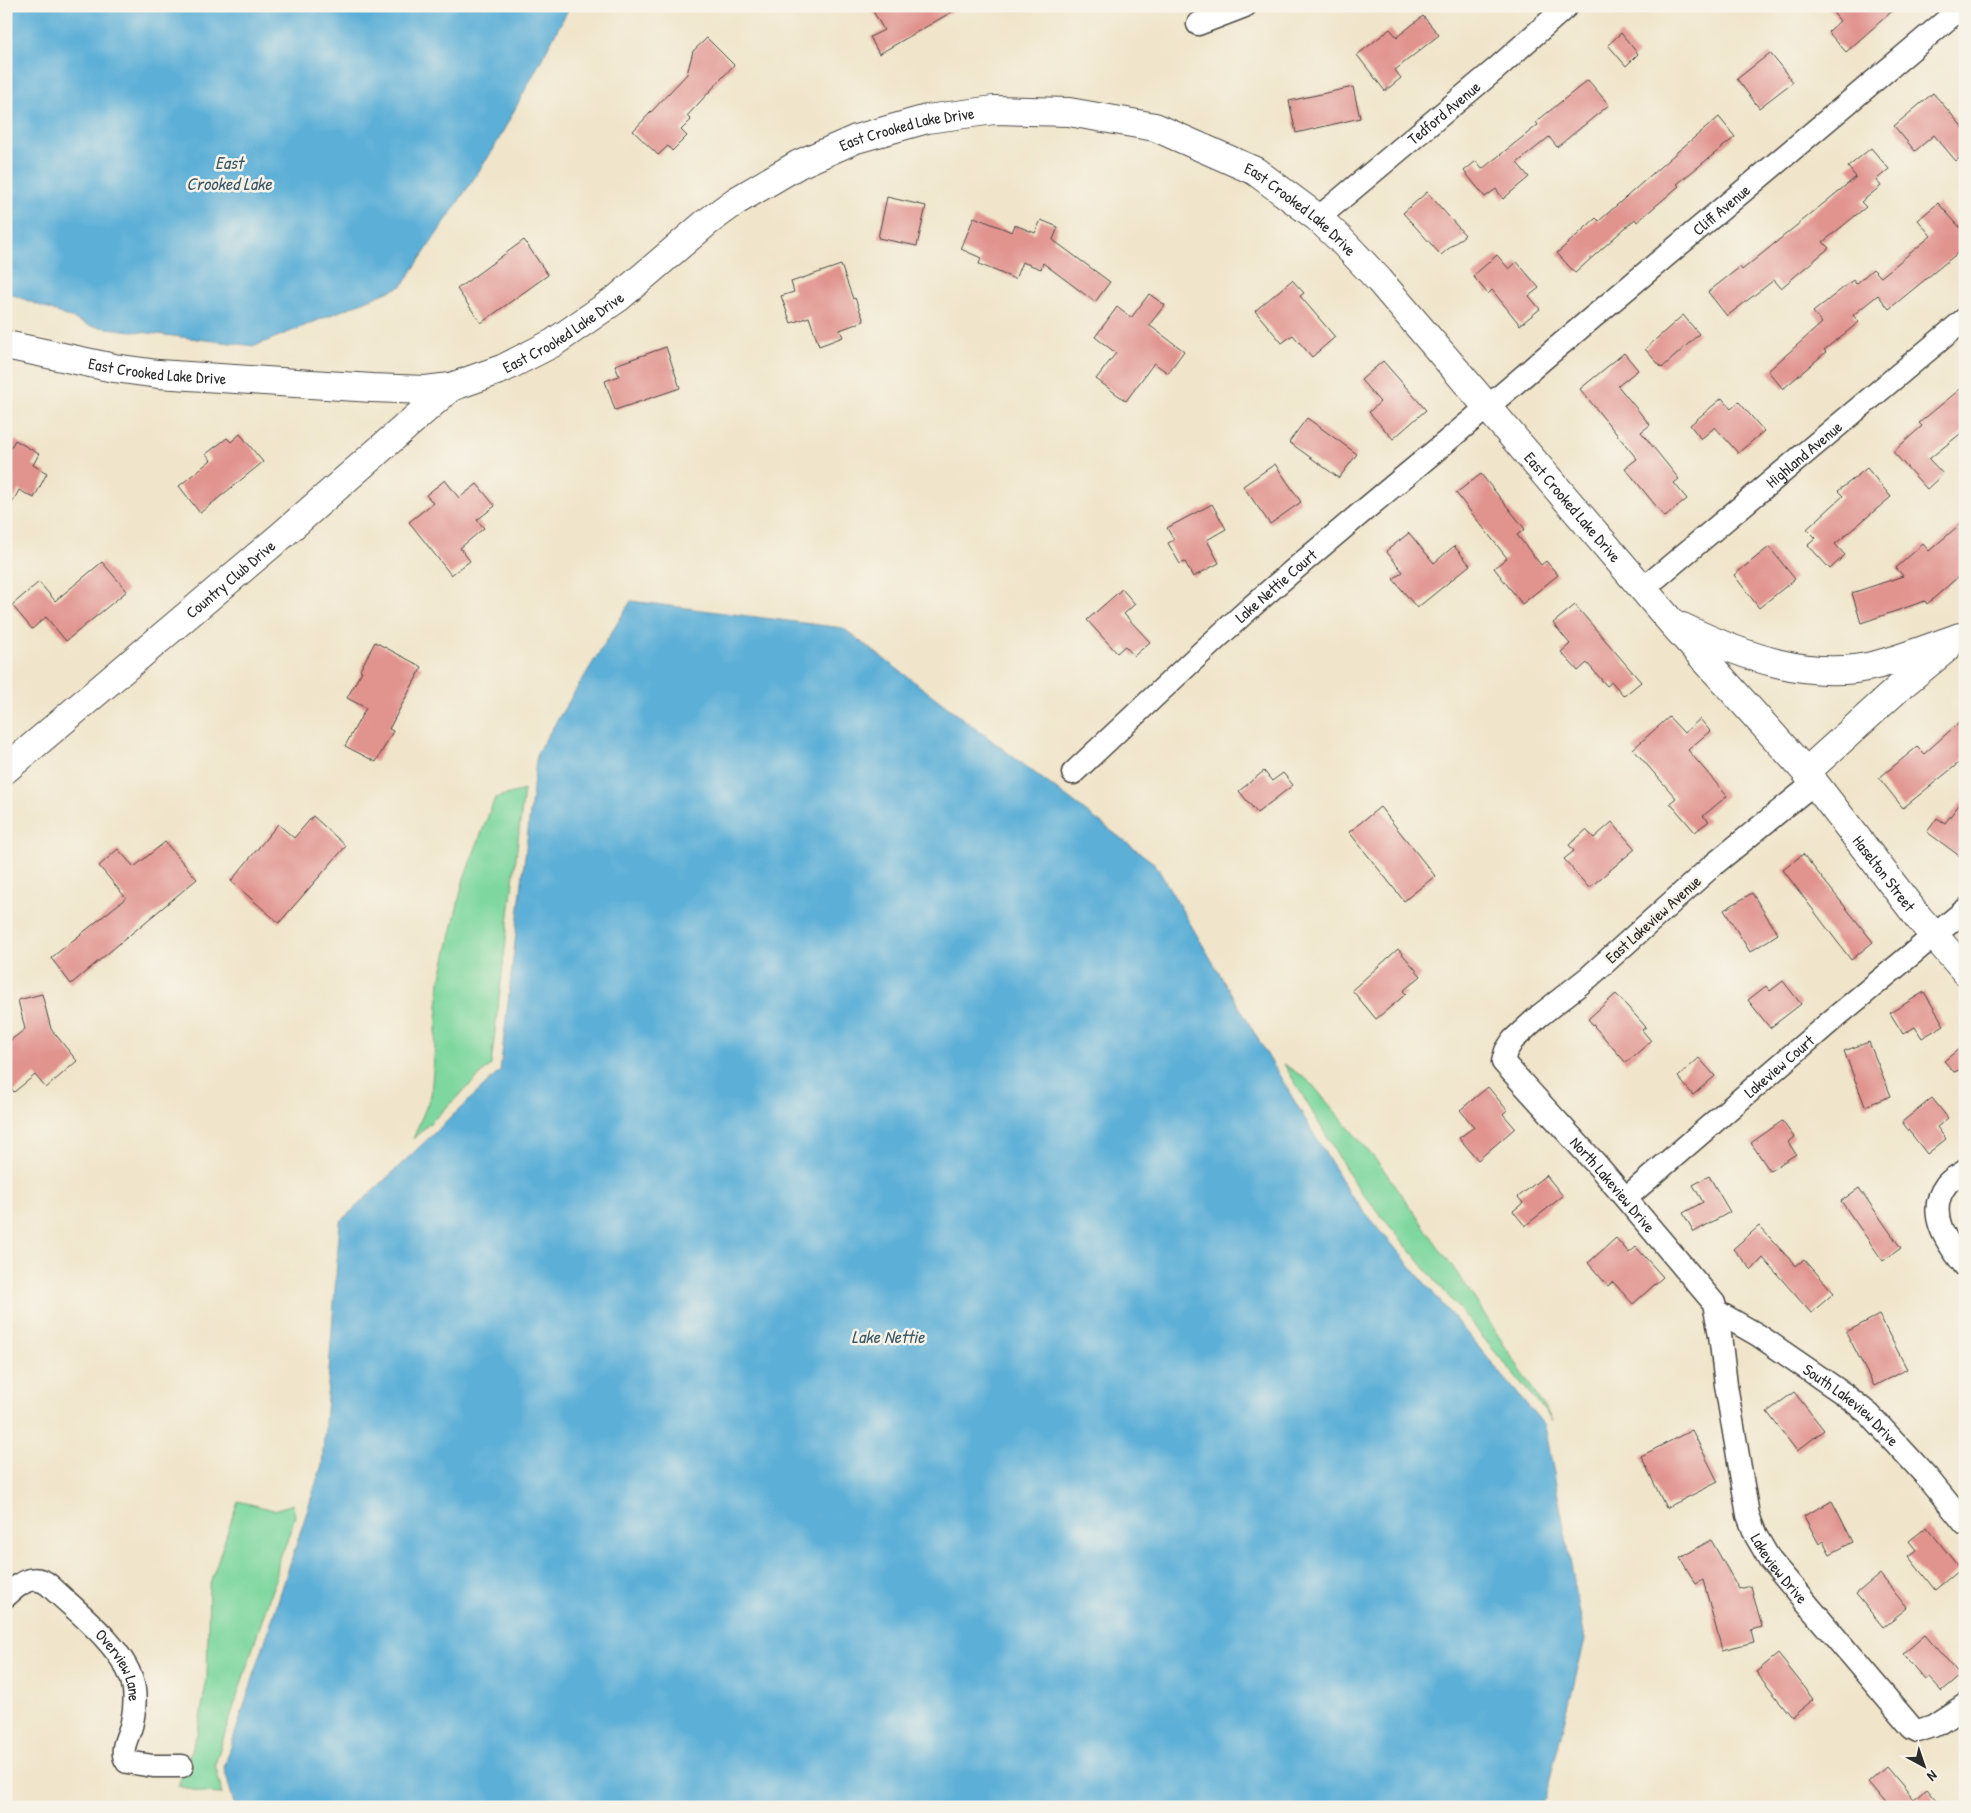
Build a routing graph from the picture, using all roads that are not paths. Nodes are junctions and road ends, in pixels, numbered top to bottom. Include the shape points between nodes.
1 (1245, 6) edge
2 (1567, 6) edge
3 (1956, 15) edge
4 (1198, 24) dead end
5 (1318, 218) junction
6 (1965, 319) edge
7 (6, 345) edge
8 (451, 387) junction
9 (1488, 407) junction
10 (1643, 589) junction
11 (1672, 623) junction
12 (1963, 636) edge
13 (6, 769) edge
14 (1073, 773) dead end
15 (1810, 778) junction
16 (1965, 910) edge
17 (1935, 936) junction
18 (1965, 971) edge
19 (1503, 1062) joint
20 (1965, 1171) edge
21 (1626, 1198) junction
22 (1965, 1266) edge
23 (1716, 1311) junction
24 (1965, 1524) edge
25 (6, 1596) edge
26 (1965, 1705) edge
27 (182, 1766) dead end

1 - 4 street
2 - 5 street, Tedford Avenue
3 - 9 street, Cliff Avenue
5 - 8 street, East Crooked Lake Drive via 1255,171 1155,127 1069,112 994,110 927,119 856,139 799,164 736,201 618,298 553,343 502,370
5 - 9 street, East Crooked Lake Drive via 1379,280
6 - 10 street, Highland Avenue
7 - 8 street, East Crooked Lake Drive via 158,374 372,388 425,390
8 - 13 street, Country Club Drive
9 - 10 street, East Crooked Lake Drive
9 - 14 street, Lake Nettie Court via 1250,608
10 - 11 street, East Crooked Lake Drive
11 - 12 street, East Crooked Lake Drive via 1758,659 1823,670 1880,664
11 - 15 street, East Crooked Lake Drive
12 - 15 street, East Lakeview Avenue via 1902,686
15 - 17 street, Haselton Street
15 - 19 street, East Lakeview Avenue via 1589,977 1513,1040
16 - 17 street, Lakeview Court
17 - 18 street, Haselton Street
17 - 21 street, Lakeview Court
19 - 21 street, North Lakeview Drive
20 - 22 street via 1947,1184 1939,1196 1936,1212 1939,1226
21 - 23 street, North Lakeview Drive via 1714,1303
23 - 24 street, South Lakeview Drive via 1758,1335 1870,1414
23 - 26 street, Lakeview Drive via 1748,1515 1770,1560 1912,1728 1918,1731 1933,1726
25 - 27 street, Overview Lane via 22,1583 42,1579 112,1646 132,1681 135,1701 124,1757 127,1762

